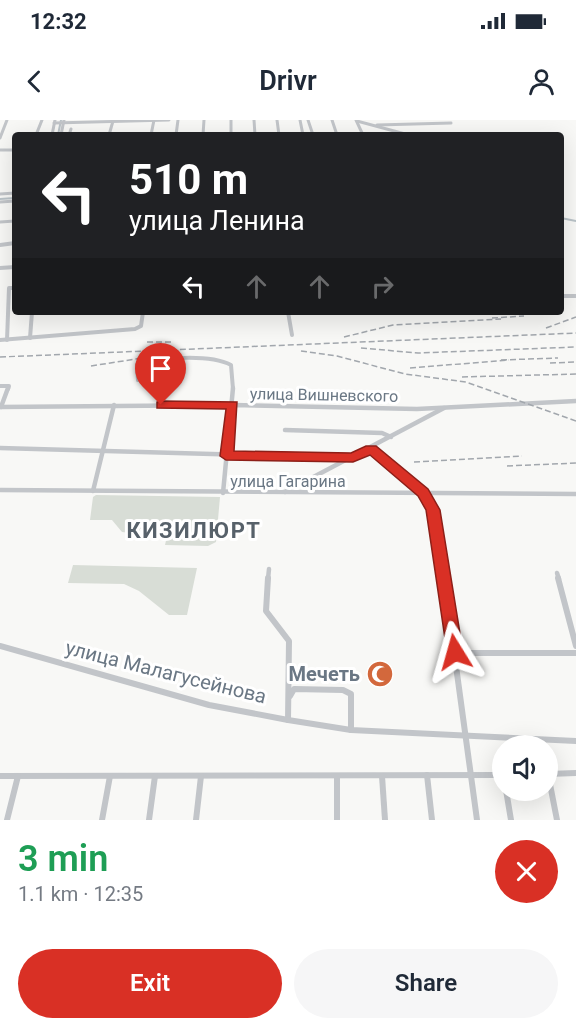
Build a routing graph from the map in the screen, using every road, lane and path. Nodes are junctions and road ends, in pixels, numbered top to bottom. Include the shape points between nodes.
1 (8, 120) edge
2 (154, 120) edge
3 (169, 120) edge
4 (415, 120) edge
5 (55, 121) edge
6 (64, 121) edge
7 (113, 121) edge
8 (356, 121) edge
9 (451, 123) dead end
10 (418, 124) junction
11 (377, 125) junction
12 (71, 129) dead end
13 (384, 130) joint
14 (70, 132) edge
15 (394, 132) edge
16 (0, 138) edge
17 (12, 288) edge
18 (12, 307) edge
19 (32, 315) edge
20 (142, 315) edge
21 (289, 315) edge
22 (292, 334) dead end
23 (30, 338) junction
24 (0, 340) edge
25 (7, 340) junction
26 (153, 374) dead end
27 (0, 386) edge
28 (576, 401) edge
29 (114, 405) junction
30 (233, 405) junction
31 (1, 406) edge
32 (445, 408) junction
33 (417, 409) junction
34 (421, 422) junction
35 (285, 430) dead end
36 (392, 437) junction
37 (0, 448) edge
38 (371, 449) junction
39 (102, 452) junction
40 (226, 456) junction
41 (334, 457) junction
42 (353, 458) junction
43 (338, 465) junction
44 (0, 490) edge
45 (93, 491) junction
46 (223, 493) junction
47 (423, 493) junction
48 (282, 494) junction
49 (576, 494) edge
50 (269, 569) dead end
51 (556, 573) dead end
52 (0, 646) edge
53 (576, 646) edge
54 (455, 652) junction
55 (576, 653) edge
56 (289, 698) junction
57 (288, 720) junction
58 (351, 730) junction
59 (467, 736) junction
60 (576, 741) edge
61 (576, 773) edge
62 (558, 774) edge
63 (473, 775) junction
64 (492, 775) edge
65 (0, 776) edge
66 (18, 776) junction
67 (110, 776) junction
68 (155, 776) junction
69 (201, 776) junction
70 (337, 776) junction
71 (382, 776) junction
72 (427, 776) junction
73 (508, 801) edge
74 (553, 801) edge
75 (7, 820) edge
76 (102, 820) edge
77 (149, 820) edge
78 (196, 820) edge
79 (337, 820) edge
80 (385, 820) edge
81 (432, 820) edge
82 (477, 820) edge
83 (512, 820) edge
84 (557, 820) edge

1 - 16 street
2 - 3 street
2 - 7 street
4 - 10 street
5 - 6 street
6 - 7 street
8 - 11 street
9 - 10 street
10 - 11 street
11 - 13 street
12 - 14 street
13 - 15 street
17 - 18 street
18 - 25 street
19 - 23 street
20 - 23 street via 138,328
21 - 22 street
23 - 25 street
24 - 25 street
26 - 30 street via 151,379 138,380 137,366 193,359 227,361 233,369
27 - 31 street via 9,386
28 - 32 street, улица Вишневского
29 - 30 street, улица Вишневского
29 - 31 street, улица Вишневского
29 - 39 street
30 - 33 street, улица Вишневского
30 - 40 street
32 - 33 street, улица Вишневского
32 - 34 street
33 - 34 street via 423,417
34 - 36 street
35 - 36 street via 382,433
36 - 38 street
37 - 39 street
38 - 42 street
38 - 47 street
39 - 40 street
39 - 45 street
40 - 41 street
40 - 46 street
41 - 42 street
41 - 43 street
42 - 43 street
43 - 48 street
44 - 45 street, улица Гагарина
45 - 46 street, улица Гагарина
46 - 48 street, улица Гагарина
47 - 48 street, улица Гагарина
47 - 49 street, улица Гагарина
47 - 54 street via 436,520
50 - 56 street via 266,611 289,641
51 - 53 street
52 - 57 street, улица Малагусейнова via 209,705
54 - 55 street
54 - 59 street
56 - 57 street
56 - 58 street via 294,690 343,690 351,694
57 - 58 street, улица Малагусейнова
58 - 59 street, улица Малагусейнова
59 - 60 street, улица Малагусейнова
59 - 63 street
61 - 62 street
63 - 64 street
63 - 72 street
63 - 82 street
65 - 66 street
66 - 67 street
66 - 75 street
67 - 68 street
67 - 76 street
68 - 69 street
68 - 77 street
69 - 70 street
69 - 78 street
70 - 71 street
70 - 79 street
71 - 72 street
71 - 80 street
72 - 81 street
73 - 83 street
74 - 84 street

